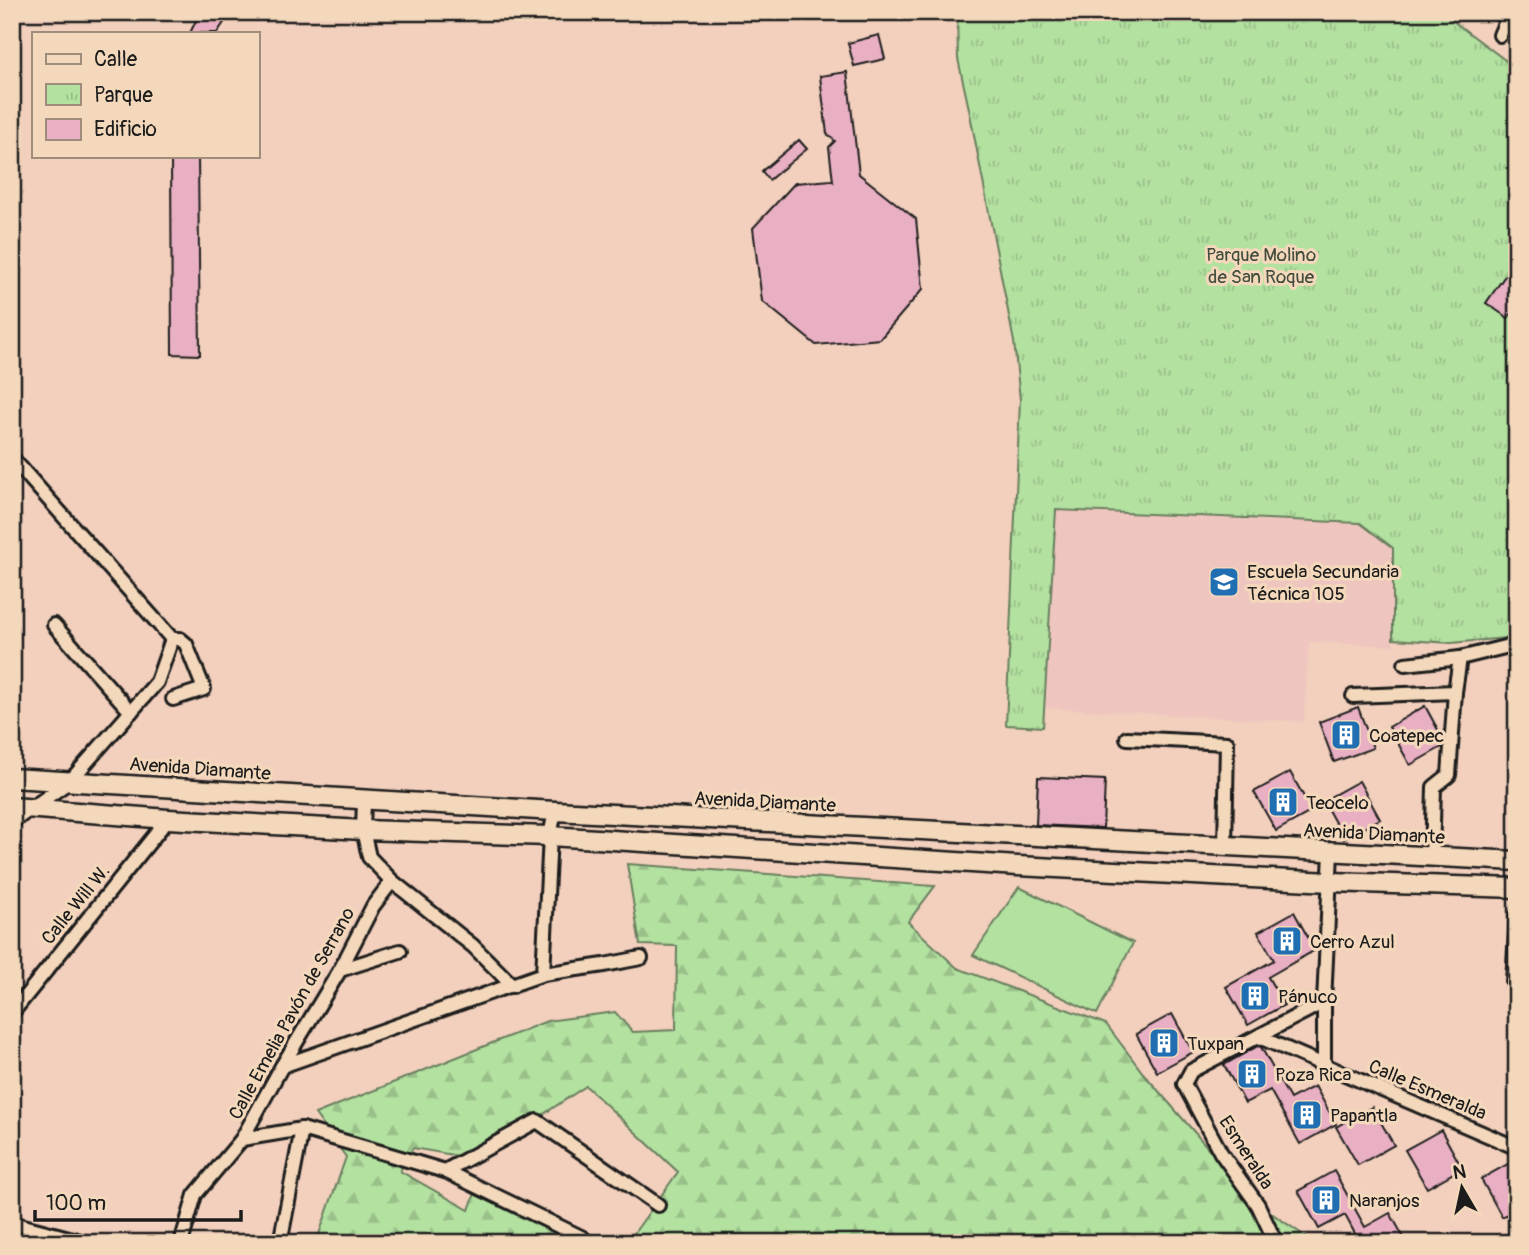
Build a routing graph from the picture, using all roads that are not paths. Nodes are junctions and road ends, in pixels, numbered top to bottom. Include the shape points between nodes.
1 (1510, 12) edge
2 (1500, 35) dead end
3 (12, 458) edge
4 (54, 625) dead end
5 (172, 639) junction
6 (1517, 643) edge
7 (1460, 658) junction
8 (1405, 664) dead end
9 (1455, 692) junction
10 (1353, 696) dead end
11 (173, 699) dead end
12 (131, 712) junction
13 (1126, 738) dead end
14 (12, 778) edge
15 (70, 781) junction
16 (364, 800) junction
17 (12, 807) edge
18 (31, 808) junction
19 (555, 811) junction
20 (168, 819) junction
21 (12, 822) edge
22 (363, 830) junction
23 (550, 836) junction
24 (1156, 843) junction
25 (1225, 847) junction
26 (1331, 852) junction
27 (1432, 858) junction
28 (1517, 862) edge
29 (1155, 873) junction
30 (392, 881) junction
31 (1331, 882) junction
32 (1517, 888) edge
33 (1517, 915) edge
34 (400, 951) dead end
35 (641, 958) dead end
36 (340, 970) junction
37 (543, 974) junction
38 (1513, 982) dead end
39 (513, 986) junction
40 (1324, 1002) junction
41 (12, 1013) edge
42 (1259, 1037) junction
43 (282, 1066) junction
44 (1324, 1066) junction
45 (302, 1129) junction
46 (242, 1139) junction
47 (1517, 1148) edge
48 (444, 1171) junction
49 (658, 1205) dead end
50 (12, 1223) edge
51 (88, 1243) edge
52 (181, 1243) edge
53 (281, 1243) edge
54 (586, 1243) edge
55 (1276, 1243) edge

1 - 2 street
3 - 5 street
4 - 12 street
5 - 11 street via 186,644 204,689
5 - 12 street via 157,682
6 - 7 street
7 - 8 street
7 - 9 street
9 - 10 street
9 - 27 street via 1449,775 1434,787
12 - 15 street
13 - 25 street via 1227,743
14 - 15 main road, Avenida Diamante
15 - 16 main road, Avenida Diamante
15 - 18 street
16 - 19 main road, Avenida Diamante
16 - 22 street
17 - 18 main road
18 - 20 main road
18 - 21 street
19 - 23 street
19 - 24 main road, Avenida Diamante
20 - 22 main road
20 - 41 street, Calle Will W.
22 - 23 main road
22 - 30 street via 369,857
23 - 29 main road
23 - 37 street
24 - 25 main road, Avenida Diamante
24 - 29 main road
25 - 26 main road, Avenida Diamante
26 - 27 main road, Avenida Diamante
26 - 31 street
27 - 28 main road, Avenida Diamante
29 - 31 main road
30 - 36 street, Calle Emelia Pavón de Serrano via 373,906
30 - 39 street via 473,946
31 - 32 main road
31 - 40 street
33 - 38 street
34 - 36 street
35 - 37 street
36 - 43 street, Calle Emelia Pavón de Serrano
37 - 39 street
39 - 43 street
40 - 42 street
40 - 44 street
42 - 44 street, Calle Esmeralda
42 - 55 street, Esmeralda via 1191,1071 1184,1084
43 - 46 street, Calle Emelia Pavón de Serrano
44 - 47 street, Calle Esmeralda
45 - 46 street
45 - 48 street
45 - 53 street
46 - 52 street, Calle Emelia Pavón de Serrano via 195,1195
48 - 49 street via 537,1121
48 - 54 street
50 - 51 street

